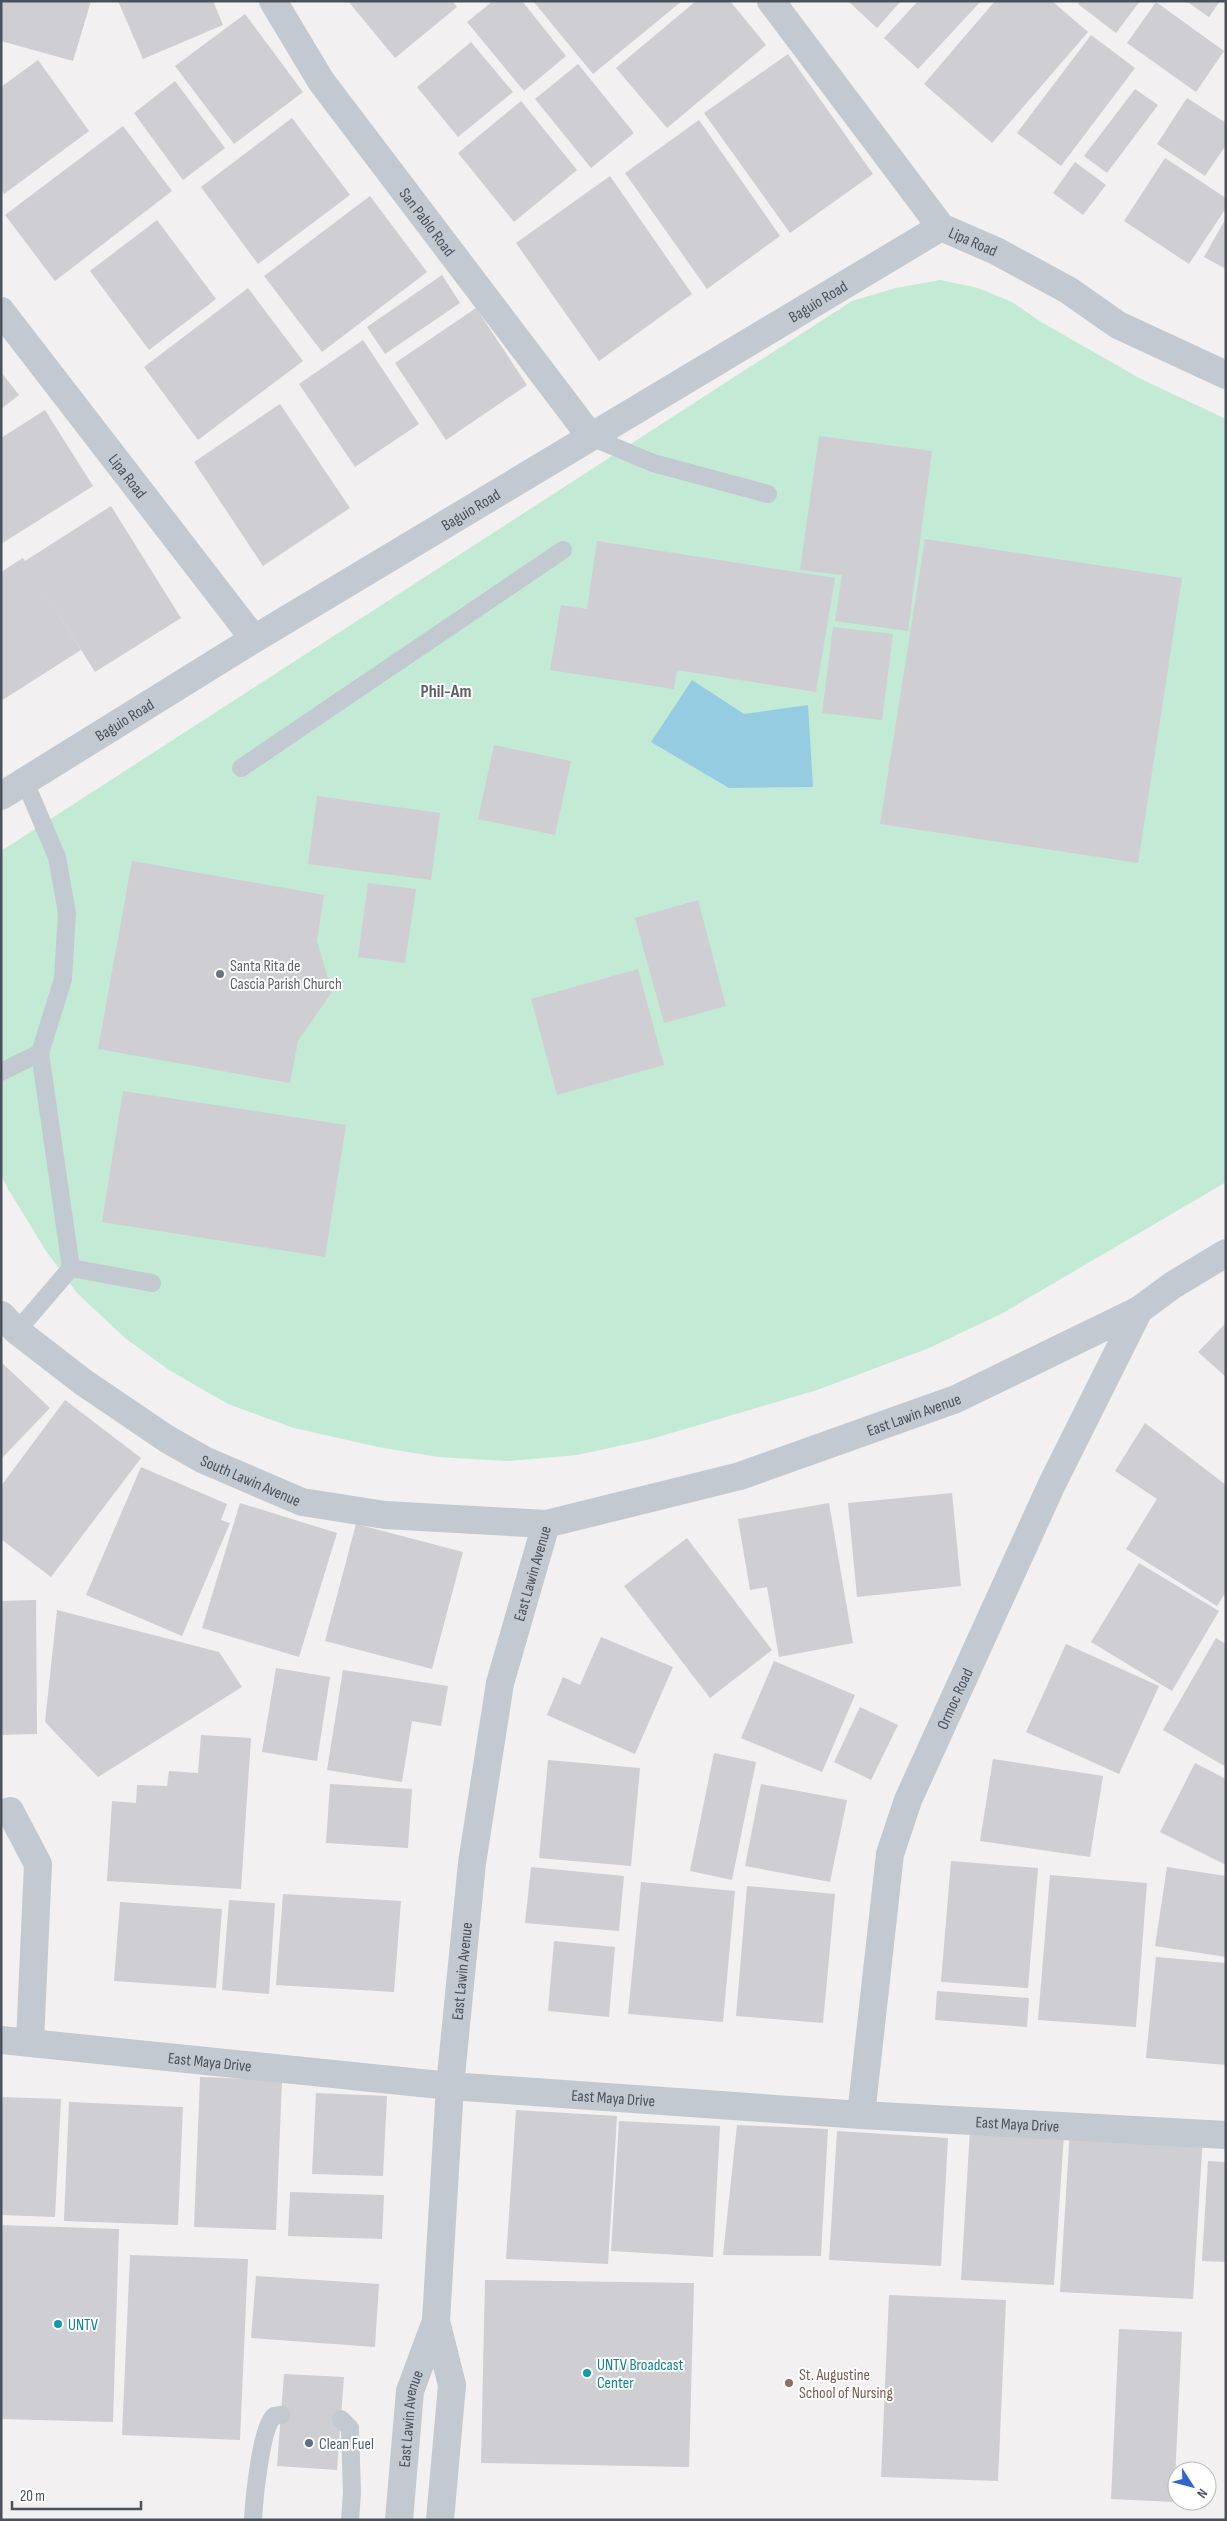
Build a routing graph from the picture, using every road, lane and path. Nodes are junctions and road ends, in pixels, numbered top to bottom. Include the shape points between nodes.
1 (273, 1) edge
2 (771, 1) edge
3 (941, 227) junction
4 (1, 311) edge
5 (1226, 375) edge
6 (591, 437) junction
7 (768, 494) dead end
8 (563, 550) dead end
9 (254, 639) junction
10 (241, 768) dead end
11 (25, 782) junction
12 (1, 796) edge
13 (40, 1053) junction
14 (1, 1072) edge
15 (1226, 1253) edge
16 (71, 1268) junction
17 (152, 1284) dead end
18 (1139, 1310) junction
19 (9, 1323) edge
20 (546, 1524) junction
21 (10, 1812) dead end
22 (1, 2040) edge
23 (30, 2042) junction
24 (450, 2086) junction
25 (862, 2115) junction
26 (1226, 2135) edge
27 (436, 2322) junction
28 (280, 2415) dead end
29 (341, 2419) dead end
30 (253, 2520) edge
31 (350, 2520) edge
32 (399, 2520) edge
33 (440, 2520) edge

1 - 6 street, San Pablo Road via 321,81
2 - 3 street, Lipa Road
3 - 5 street, Lipa Road via 996,251 1068,290 1118,325
3 - 6 street, Baguio Road
4 - 9 street, Lipa Road
6 - 7 lane via 653,463
6 - 9 street, Baguio Road
8 - 10 lane
9 - 11 street, Baguio Road
11 - 12 street, Baguio Road
11 - 13 lane via 57,857 67,913 63,979
13 - 14 lane
13 - 16 lane
15 - 18 street, East Lawin Avenue
16 - 17 lane
16 - 19 lane
18 - 20 street, East Lawin Avenue via 956,1399 740,1476
18 - 25 street, Ormoc Road via 1052,1484 908,1800 890,1854
19 - 20 street, South Lawin Avenue via 83,1382 167,1439 204,1460 302,1502 384,1515
20 - 24 street, East Lawin Avenue via 500,1684 472,1862
21 - 23 street via 38,1864
22 - 23 street, East Maya Drive
23 - 24 street, East Maya Drive
24 - 25 street, East Maya Drive
24 - 27 street, East Lawin Avenue
25 - 26 street, East Maya Drive
27 - 32 street, East Lawin Avenue via 410,2391
27 - 33 street, East Lawin Avenue via 452,2385
28 - 30 lane via 274,2416 268,2425 255,2487
29 - 31 lane via 350,2428

